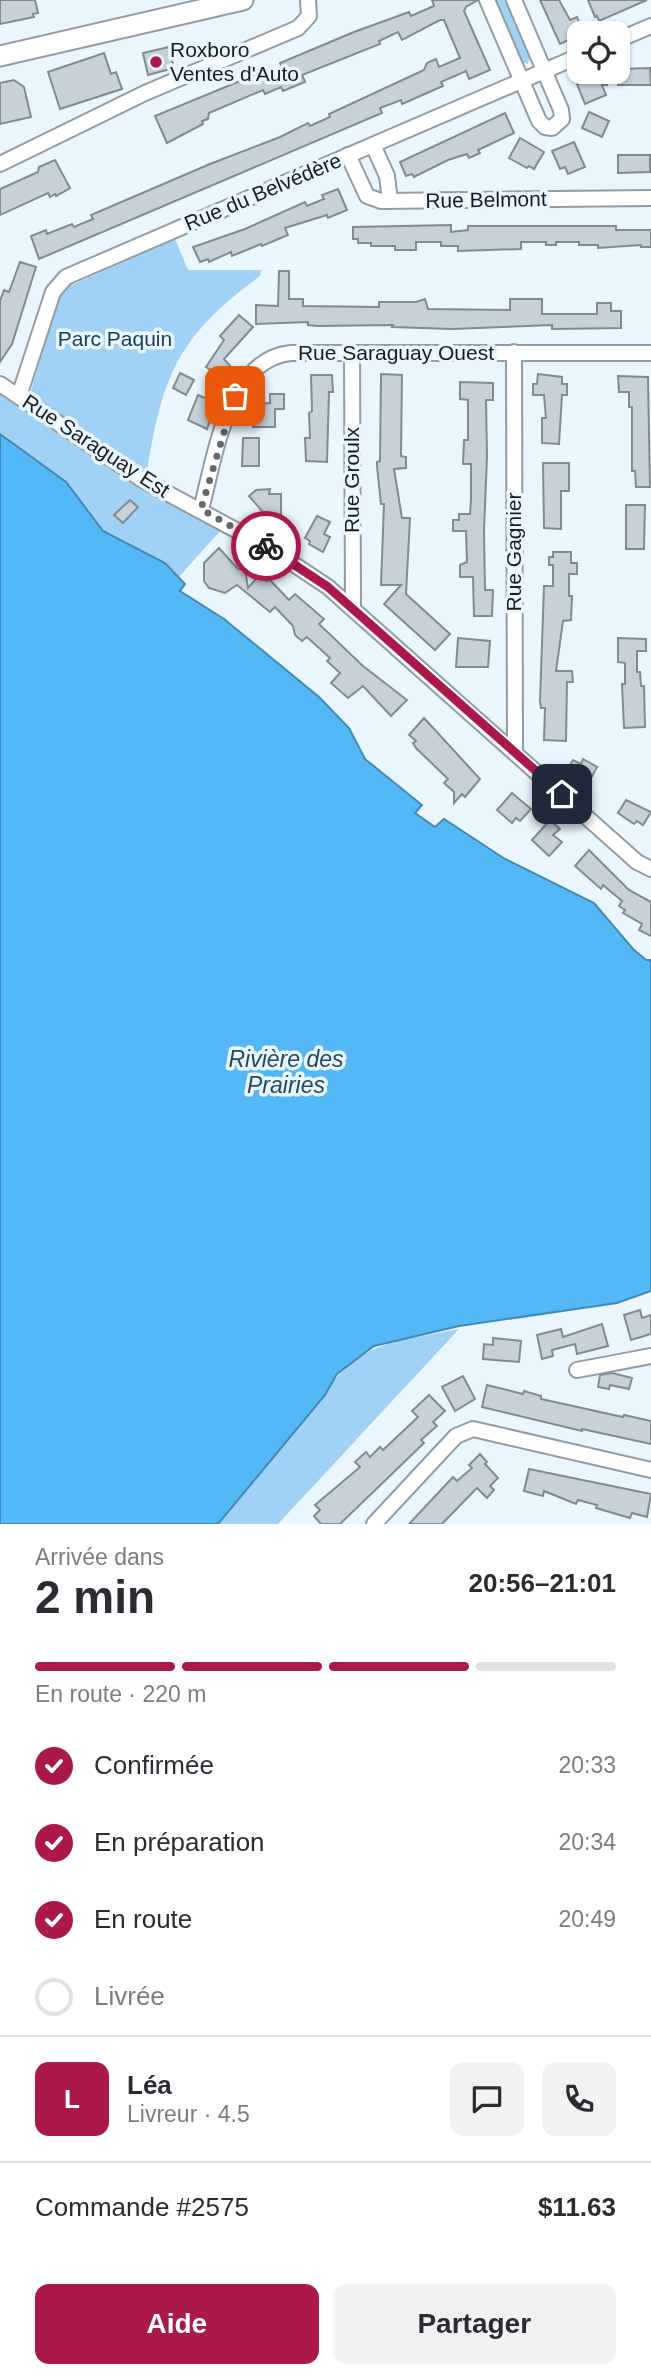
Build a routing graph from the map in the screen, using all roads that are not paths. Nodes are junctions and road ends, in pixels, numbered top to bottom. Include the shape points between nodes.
1 (243, 0) edge
2 (308, 0) edge
3 (487, 0) edge
4 (514, 0) edge
5 (651, 26) edge
6 (630, 35) edge
7 (0, 56) edge
8 (567, 61) edge
9 (544, 71) junction
10 (522, 81) junction
11 (373, 145) junction
12 (348, 155) junction
13 (0, 164) edge
14 (651, 198) edge
15 (390, 201) junction
16 (514, 352) junction
17 (352, 353) junction
18 (651, 353) edge
19 (0, 384) edge
20 (19, 396) junction
21 (201, 509) junction
22 (353, 608) junction
23 (514, 751) junction
24 (651, 869) edge
25 (651, 1356) edge
26 (577, 1370) dead end
27 (651, 1470) edge
28 (375, 1524) edge

1 - 7 main road
2 - 13 street via 309,16 302,26 145,93
3 - 10 street
4 - 9 street
5 - 6 street
8 - 9 street, Rue du Belvédère
9 - 10 street, Rue du Belvédère
9 - 10 street via 561,110 557,126 542,125
10 - 11 street, Rue du Belvédère
11 - 12 street, Rue du Belvédère
11 - 15 street via 387,176
12 - 15 street, Rue Belmont via 367,196
12 - 20 street, Rue du Belvédère via 61,281 52,292
14 - 15 street, Rue Belmont
16 - 17 street, Rue Saraguay Ouest
16 - 18 street, Rue Saraguay Ouest
16 - 23 street, Rue Gagnier
17 - 21 street, Rue Saraguay Ouest via 282,354 252,371 228,413
17 - 22 street, Rue Groulx
19 - 20 street, Rue Saraguay Est
20 - 21 street, Rue Saraguay Est via 101,454
21 - 22 street, Rue Saraguay Est via 298,565
22 - 23 street, Rue Saraguay Est
23 - 24 street, Rue Saraguay Est
25 - 26 street
27 - 28 street via 473,1429 456,1436

